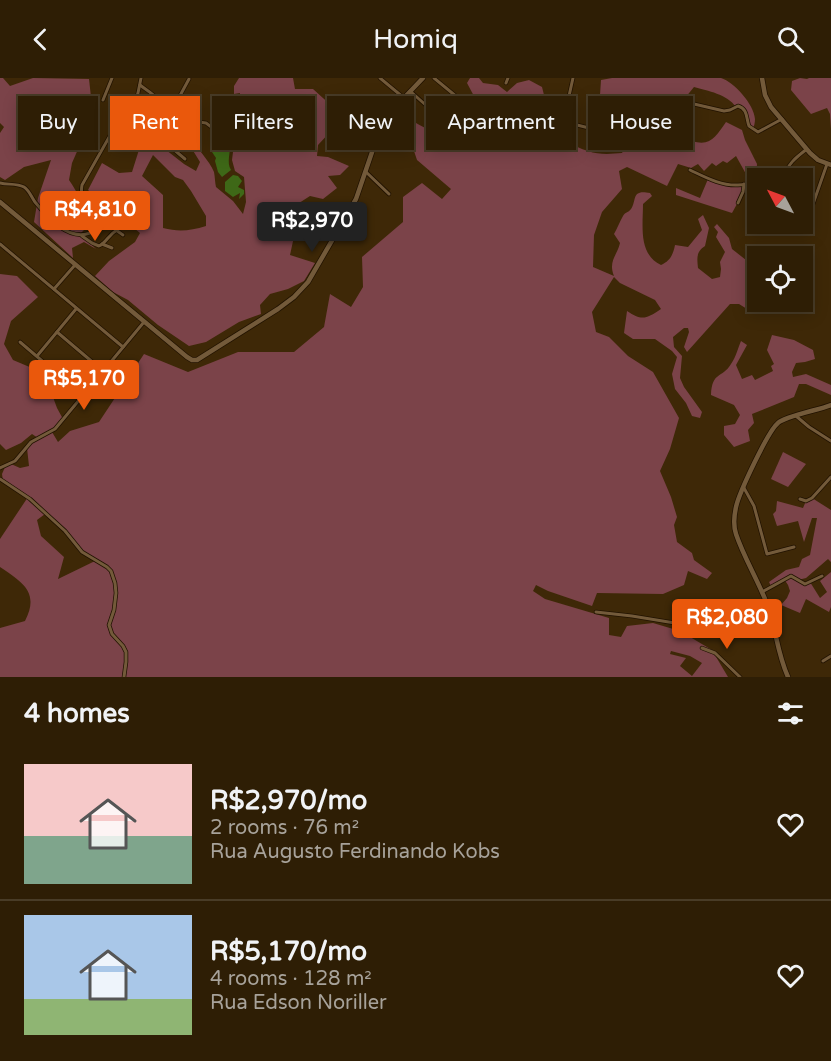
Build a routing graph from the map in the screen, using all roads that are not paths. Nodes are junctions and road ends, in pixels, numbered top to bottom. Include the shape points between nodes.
1 (112, 78) edge
2 (141, 78) edge
3 (189, 78) edge
4 (380, 78) edge
5 (423, 78) edge
6 (434, 78) edge
7 (508, 78) edge
8 (573, 78) edge
9 (762, 78) edge
10 (506, 83) dead end
11 (140, 85) junction
12 (410, 91) junction
13 (154, 96) edge
14 (180, 96) edge
15 (402, 96) edge
16 (406, 96) edge
17 (456, 96) edge
18 (103, 100) dead end
19 (693, 102) edge
20 (426, 105) edge
21 (782, 119) junction
22 (588, 128) edge
23 (807, 149) junction
24 (174, 150) edge
25 (373, 150) edge
26 (185, 159) dead end
27 (829, 164) edge
28 (787, 168) edge
29 (690, 170) dead end
30 (366, 172) junction
31 (0, 183) edge
32 (744, 184) junction
33 (747, 184) edge
34 (389, 194) dead end
35 (738, 203) dead end
36 (1, 206) edge
37 (813, 206) edge
38 (109, 225) dead end
39 (117, 230) junction
40 (81, 234) junction
41 (123, 235) dead end
42 (0, 244) edge
43 (102, 244) junction
44 (112, 248) dead end
45 (75, 265) junction
46 (54, 289) junction
47 (77, 308) junction
48 (144, 322) junction
49 (57, 332) junction
50 (20, 342) dead end
51 (123, 348) junction
52 (37, 356) junction
53 (103, 371) junction
54 (83, 396) junction
55 (831, 405) edge
56 (796, 416) junction
57 (831, 441) edge
58 (0, 468) edge
59 (831, 477) edge
60 (0, 479) edge
61 (743, 486) junction
62 (800, 499) dead end
63 (794, 547) dead end
64 (822, 576) dead end
65 (762, 592) junction
66 (769, 609) junction
67 (596, 612) dead end
68 (702, 648) dead end
69 (831, 657) edge
70 (824, 661) dead end
71 (786, 676) edge
72 (124, 677) edge
73 (740, 677) edge

1 - 18 street
2 - 11 street
3 - 14 street
4 - 15 street
5 - 12 street
6 - 17 street
7 - 10 street
8 - 22 street via 565,120
9 - 21 street via 767,99
11 - 13 street
11 - 40 street via 131,112 111,132 82,185 82,200 93,227 90,233
12 - 16 street
12 - 20 street
19 - 21 street via 724,111 741,106 749,126 758,132
21 - 23 street
23 - 27 street
23 - 28 street
24 - 26 street
25 - 30 street
27 - 37 street
29 - 32 street via 718,182
30 - 34 street
30 - 48 street via 354,204 315,272 294,297 267,317 194,360
31 - 40 street via 25,188 59,226
32 - 33 street
32 - 35 street
36 - 45 street
38 - 39 street
39 - 41 street
39 - 43 street
40 - 43 street via 97,246
42 - 46 street
43 - 44 street
45 - 46 street
45 - 48 street
46 - 47 street
47 - 49 street
47 - 51 street
48 - 51 street
49 - 52 street
49 - 53 street
50 - 52 street
51 - 53 street
52 - 54 street
53 - 54 street
54 - 58 street via 55,429 32,442 11,464
55 - 56 street
56 - 57 street
56 - 61 street via 782,420 772,429
59 - 62 street via 812,498
60 - 72 street via 30,499 82,552 111,571 116,593 109,625 126,652
61 - 63 street via 755,510 767,554
61 - 65 street via 736,507 735,530
64 - 65 street via 805,584 791,576
65 - 66 street
66 - 67 street via 703,625
66 - 71 street
68 - 73 street via 715,653
69 - 70 street

